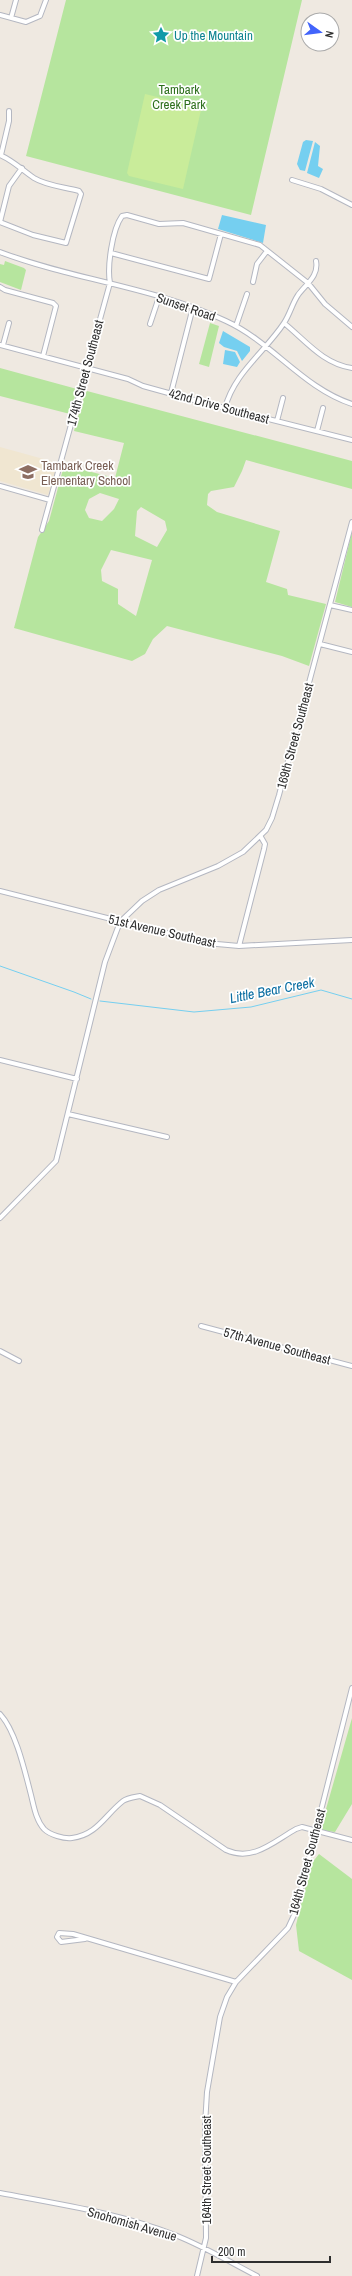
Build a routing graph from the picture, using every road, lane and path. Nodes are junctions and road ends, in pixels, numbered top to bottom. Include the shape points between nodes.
1 (16, 0) edge
2 (46, 0) edge
3 (0, 15) edge
4 (11, 18) junction
5 (9, 111) dead end
6 (0, 155) edge
7 (22, 168) junction
8 (292, 180) dead end
9 (352, 198) edge
10 (351, 204) edge
11 (0, 222) edge
12 (221, 234) junction
13 (267, 251) junction
14 (0, 252) edge
15 (111, 253) junction
16 (316, 261) dead end
17 (253, 282) dead end
18 (308, 283) junction
19 (110, 284) junction
20 (0, 287) edge
21 (247, 294) dead end
22 (159, 297) junction
23 (193, 307) junction
24 (284, 323) junction
25 (9, 324) dead end
26 (150, 324) dead end
27 (236, 326) junction
28 (352, 327) edge
29 (1, 345) edge
30 (265, 346) junction
31 (44, 356) junction
32 (87, 368) junction
33 (352, 368) edge
34 (171, 393) junction
35 (283, 398) dead end
36 (352, 404) edge
37 (225, 408) junction
38 (323, 408) dead end
39 (277, 422) junction
40 (318, 431) junction
41 (352, 440) edge
42 (0, 486) edge
43 (50, 500) junction
44 (352, 522) edge
45 (42, 530) dead end
46 (330, 604) junction
47 (352, 610) edge
48 (320, 644) junction
49 (352, 652) edge
50 (261, 837) junction
51 (0, 891) edge
52 (120, 922) junction
53 (352, 940) edge
54 (239, 946) junction
55 (0, 1060) edge
56 (77, 1079) junction
57 (68, 1114) junction
58 (167, 1137) dead end
59 (0, 1218) edge
60 (201, 1326) dead end
61 (0, 1351) edge
62 (19, 1360) dead end
63 (352, 1366) edge
64 (352, 1688) edge
65 (0, 1714) edge
66 (317, 1831) junction
67 (352, 1840) edge
68 (85, 1939) junction
69 (236, 1982) junction
70 (0, 2193) edge
71 (204, 2249) junction
72 (197, 2276) edge
73 (257, 2276) edge

1 - 4 street
2 - 4 street via 43,12 36,18 26,22
3 - 4 street
5 - 6 street via 9,121
6 - 7 street
7 - 11 street via 9,186
7 - 11 street via 43,182 79,191 81,194 68,242 64,244 33,235
8 - 10 street via 321,189
9 - 10 street
12 - 13 street via 260,246
12 - 15 street, 174th Street Southeast via 183,223 159,224 127,215 122,216 119,221
12 - 15 street via 209,278
13 - 17 street via 257,264
13 - 18 street
14 - 19 street, Sunset Road
15 - 19 street, 174th Street Southeast
16 - 18 street via 314,274
18 - 24 street via 298,295
18 - 28 street via 325,304
19 - 22 street, Sunset Road
19 - 32 street, 174th Street Southeast
20 - 31 street via 56,306
21 - 27 street
22 - 23 street, Sunset Road
22 - 26 street
23 - 27 street, Sunset Road
23 - 34 street
24 - 30 street
24 - 33 street via 333,364
25 - 29 street
27 - 30 street, Sunset Road
29 - 31 street, 42nd Drive Southeast
30 - 36 street, Sunset Road via 326,393
30 - 37 street via 232,386
31 - 32 street, 42nd Drive Southeast
32 - 34 street, 42nd Drive Southeast
32 - 43 street, 174th Street Southeast
34 - 37 street, 42nd Drive Southeast
35 - 39 street
37 - 39 street, 42nd Drive Southeast
38 - 40 street
39 - 40 street, 42nd Drive Southeast
40 - 41 street, 42nd Drive Southeast
42 - 43 street
43 - 45 street, 174th Street Southeast
44 - 46 street, 169th Street Southeast
46 - 47 street
46 - 48 street, 169th Street Southeast
48 - 49 street
48 - 50 street, 169th Street Southeast via 276,806 270,824
50 - 52 street via 230,860 158,890
50 - 54 street via 265,844 264,849
51 - 52 street, 51st Avenue Southeast
52 - 54 street, 51st Avenue Southeast via 206,943
52 - 56 street via 109,948
53 - 54 street, 51st Avenue Southeast
55 - 56 street
56 - 57 street
57 - 58 street
57 - 59 street via 56,1161
60 - 63 street, 57th Avenue Southeast
61 - 62 street
64 - 66 street, 164th Street Southeast
65 - 66 street via 6,1720 13,1736 36,1816 45,1829 56,1836 71,1838 83,1835 97,1828 124,1801 140,1796 237,1855 261,1850 302,1827
66 - 67 street
66 - 69 street, 164th Street Southeast via 295,1913 288,1928
68 - 68 street via 66,1943 57,1937 59,1933 64,1932
68 - 69 street
69 - 71 street, 164th Street Southeast via 226,1997 220,2017 207,2092
70 - 71 street, Snohomish Avenue via 124,2219 174,2235
71 - 72 street, 164th Street Southeast
71 - 73 street, Snohomish Avenue

